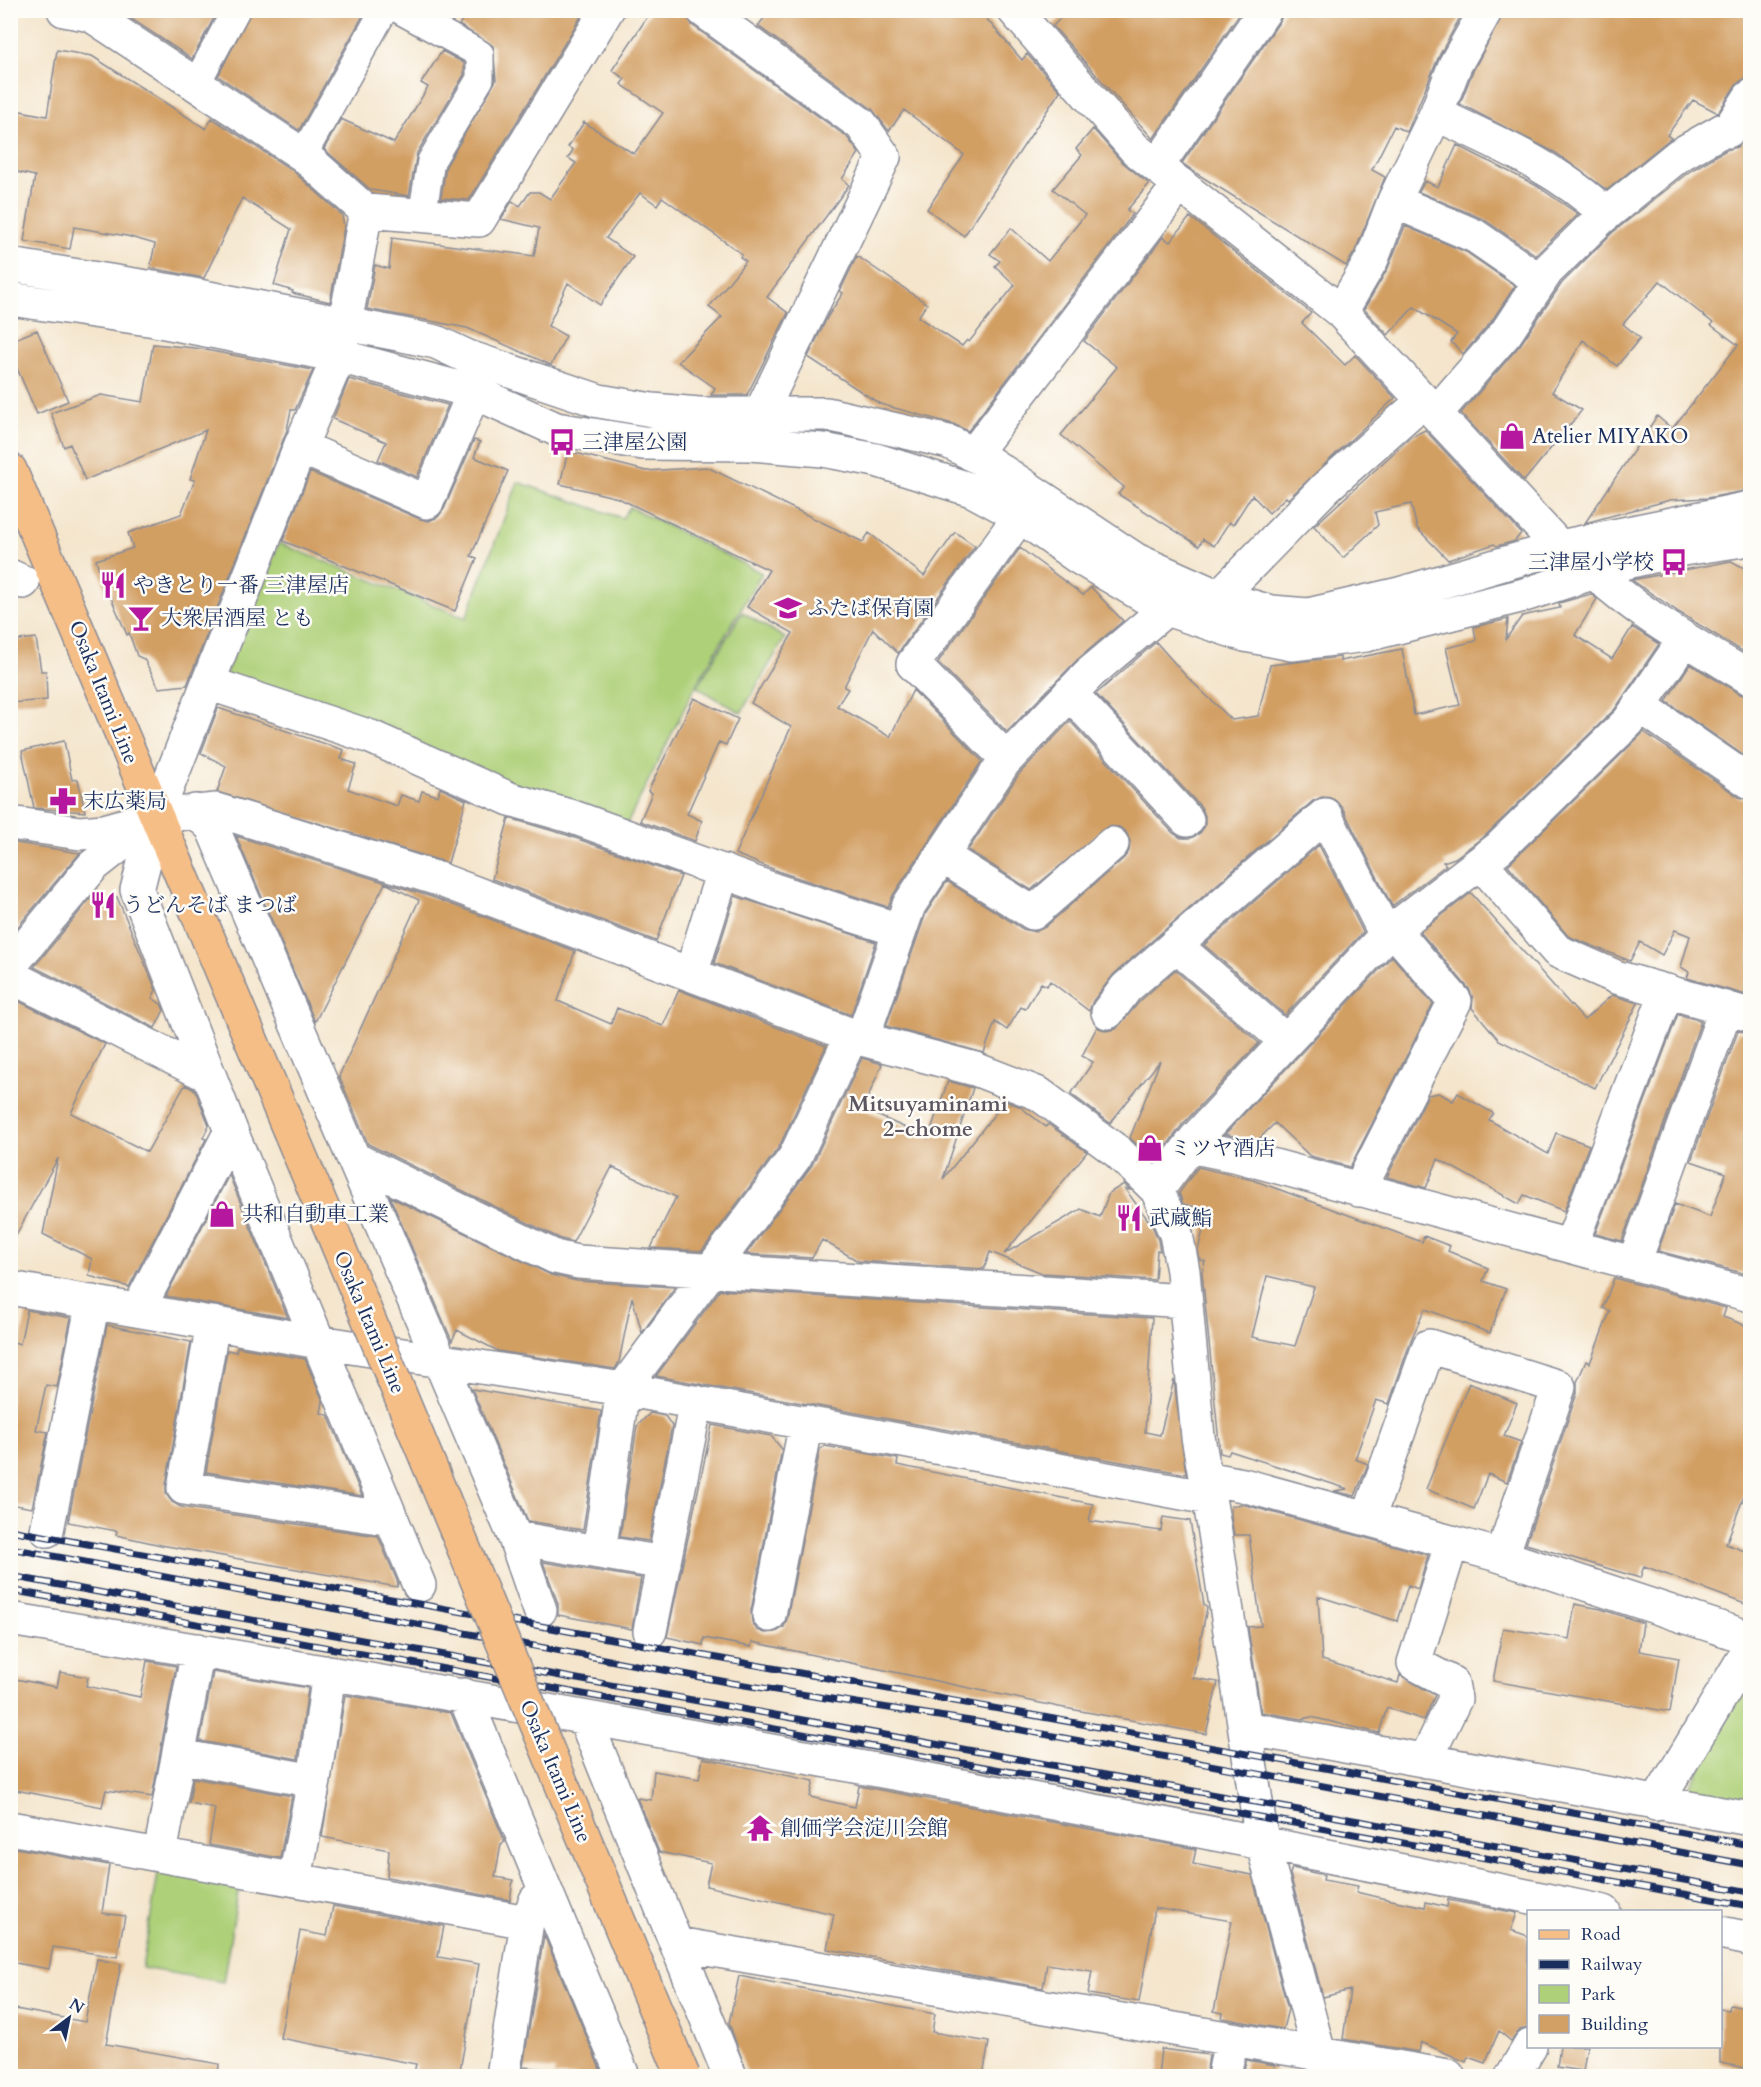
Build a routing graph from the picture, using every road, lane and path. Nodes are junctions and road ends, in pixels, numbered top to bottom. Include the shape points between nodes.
1 (236, 10) edge
2 (384, 10) edge
3 (400, 10) edge
4 (608, 10) edge
5 (703, 10) edge
6 (1265, 10) edge
7 (1484, 11) edge
8 (82, 12) edge
9 (1032, 17) edge
10 (196, 84) junction
11 (1750, 97) edge
12 (1436, 114) junction
13 (303, 155) junction
14 (1169, 175) junction
15 (1394, 201) junction
16 (366, 211) junction
17 (1606, 214) junction
18 (422, 216) junction
19 (10, 265) edge
20 (1540, 281) junction
21 (10, 299) edge
22 (1341, 312) junction
23 (343, 324) junction
24 (339, 356) junction
25 (474, 392) junction
26 (1430, 406) junction
27 (762, 412) junction
28 (750, 444) junction
29 (300, 447) junction
30 (973, 454) junction
31 (10, 470) edge
32 (1020, 516) junction
33 (1750, 531) edge
34 (1561, 547) junction
35 (1589, 573) junction
36 (1208, 608) junction
37 (1166, 609) junction
38 (1685, 639) junction
39 (1750, 678) edge
40 (208, 683) junction
41 (1070, 693) junction
42 (1639, 705) junction
43 (1007, 759) junction
44 (1750, 782) edge
45 (195, 811) junction
46 (156, 816) junction
47 (1186, 820) dead end
48 (10, 823) edge
49 (1112, 844) dead end
50 (942, 856) junction
51 (1481, 863) junction
52 (723, 871) junction
53 (900, 930) junction
54 (1389, 932) junction
55 (1175, 945) junction
56 (10, 966) edge
57 (691, 974) junction
58 (10, 976) edge
59 (1667, 991) junction
60 (1108, 1012) dead end
61 (1738, 1012) edge
62 (857, 1037) junction
63 (1285, 1040) junction
64 (209, 1076) junction
65 (231, 1131) junction
66 (1190, 1146) junction
67 (354, 1159) junction
68 (1157, 1190) junction
69 (1359, 1190) junction
70 (1571, 1245) junction
71 (1634, 1263) junction
72 (712, 1269) junction
73 (10, 1288) edge
74 (1750, 1295) edge
75 (1185, 1300) junction
76 (93, 1302) junction
77 (138, 1310) junction
78 (213, 1323) junction
79 (319, 1342) junction
80 (440, 1361) junction
81 (623, 1389) junction
82 (696, 1402) junction
83 (806, 1422) junction
84 (1207, 1488) junction
85 (392, 1519) junction
86 (1368, 1519) junction
87 (47, 1530) dead end
88 (514, 1538) junction
89 (1452, 1542) junction
90 (599, 1552) junction
91 (1502, 1556) junction
92 (664, 1563) junction
93 (419, 1585) dead end
94 (540, 1610) dead end
95 (769, 1615) dead end
96 (10, 1619) edge
97 (650, 1631) dead end
98 (1750, 1638) edge
99 (1750, 1648) edge
100 (198, 1650) junction
101 (329, 1672) junction
102 (464, 1695) junction
103 (585, 1719) junction
104 (1245, 1728) junction
105 (179, 1756) junction
106 (1425, 1761) junction
107 (314, 1781) junction
108 (1656, 1804) junction
109 (1750, 1819) edge
110 (10, 1828) edge
111 (1262, 1841) junction
112 (160, 1854) junction
113 (295, 1878) junction
114 (543, 1885) junction
115 (1600, 1910) edge
116 (527, 1922) junction
117 (1722, 1933) edge
118 (1750, 1939) edge
119 (677, 1944) junction
120 (1231, 2039) junction
121 (1529, 2048) edge
122 (1323, 2065) edge
123 (503, 2076) edge
124 (622, 2076) edge
125 (683, 2076) edge
126 (730, 2076) edge
127 (1224, 2076) edge
128 (1448, 2076) edge
129 (1512, 2076) edge

1 - 10 street
2 - 13 street
3 - 18 street via 480,54 480,80 431,161
4 - 18 street via 479,220
5 - 27 street via 861,124 884,157
6 - 14 street
7 - 12 street via 1455,64
8 - 10 street
9 - 14 street via 1135,149
10 - 13 street
11 - 17 street via 1726,131 1679,155
12 - 15 street
12 - 17 street via 1512,150 1567,183
13 - 16 street
14 - 22 street
14 - 30 street
15 - 20 street via 1475,236
15 - 22 street via 1372,260
16 - 18 street
16 - 23 street
17 - 20 street
19 - 23 street
20 - 26 street via 1506,333
21 - 24 street via 155,320
22 - 26 street
23 - 24 street
23 - 27 street via 436,342 468,357 599,401 664,411
24 - 25 street
24 - 29 street
25 - 28 street via 556,429 643,443
25 - 29 street via 427,502
26 - 34 street
26 - 36 street via 1326,487
27 - 28 street
27 - 30 street via 827,414 949,442
28 - 32 street via 823,450 876,460 972,489
29 - 40 street
30 - 36 street
31 - 46 main road, Osaka Itami Line
32 - 37 street via 1078,557
32 - 43 street via 913,663
33 - 34 street
33 - 35 street
34 - 35 street
34 - 36 street via 1399,594 1308,615
35 - 36 street via 1524,595 1329,641 1292,644 1245,635
35 - 38 street
36 - 37 street
37 - 41 street
38 - 39 street
38 - 42 street
40 - 46 street
40 - 52 street via 371,737 510,799 573,817
41 - 43 street
41 - 47 street
42 - 44 street
42 - 51 street via 1629,721
43 - 50 street
45 - 46 street
45 - 57 street via 216,810 438,879
45 - 67 street via 212,827
46 - 48 street via 104,831 80,833
46 - 56 street via 93,866
46 - 64 street via 138,897
46 - 125 main road, Osaka Itami Line, bridge
49 - 50 street via 1033,913
50 - 53 street via 909,904
51 - 54 street
51 - 59 street via 1557,951 1616,976
52 - 53 street
52 - 57 street
53 - 62 street
54 - 55 street via 1325,815
54 - 63 street
54 - 69 street via 1455,1001
55 - 60 street via 1126,988
55 - 63 street
57 - 62 street
58 - 64 street
59 - 61 street
59 - 70 street
61 - 71 street
62 - 68 street via 975,1070 1039,1094 1118,1152
62 - 72 street via 795,1157
63 - 66 street
64 - 65 street
65 - 77 street
65 - 79 street
66 - 68 street
66 - 69 street
67 - 72 street via 555,1257 578,1262
67 - 80 street
68 - 75 street via 1176,1234
69 - 70 street
70 - 71 street
71 - 74 street
72 - 75 street
72 - 81 street
73 - 76 street
75 - 84 street
76 - 77 street
76 - 87 street
77 - 78 street
78 - 79 street
78 - 85 street via 184,1488
79 - 80 street
79 - 85 street
80 - 81 street
80 - 88 street
81 - 82 street
81 - 90 street
82 - 83 street
82 - 92 street
83 - 84 street
83 - 95 street
84 - 86 street via 1243,1485
84 - 104 street
85 - 93 street
86 - 89 street
86 - 91 street via 1429,1346 1558,1387
88 - 90 street
88 - 94 street
89 - 91 street
89 - 106 street via 1414,1663 1452,1683 1455,1699
90 - 92 street
91 - 98 street
92 - 97 street
96 - 100 street
99 - 108 street
100 - 101 street
100 - 105 street
101 - 102 street
101 - 107 street
102 - 103 street
102 - 114 street
103 - 111 street
103 - 119 street
104 - 106 street
104 - 111 street
105 - 107 street
105 - 112 street
106 - 108 street
107 - 113 street
108 - 109 street
110 - 112 street
111 - 115 street
111 - 122 street
112 - 113 street
113 - 116 street
114 - 116 street
114 - 124 street
116 - 123 street
117 - 118 street
119 - 120 street
119 - 126 street
120 - 122 street
120 - 127 street
121 - 129 street
122 - 128 street

